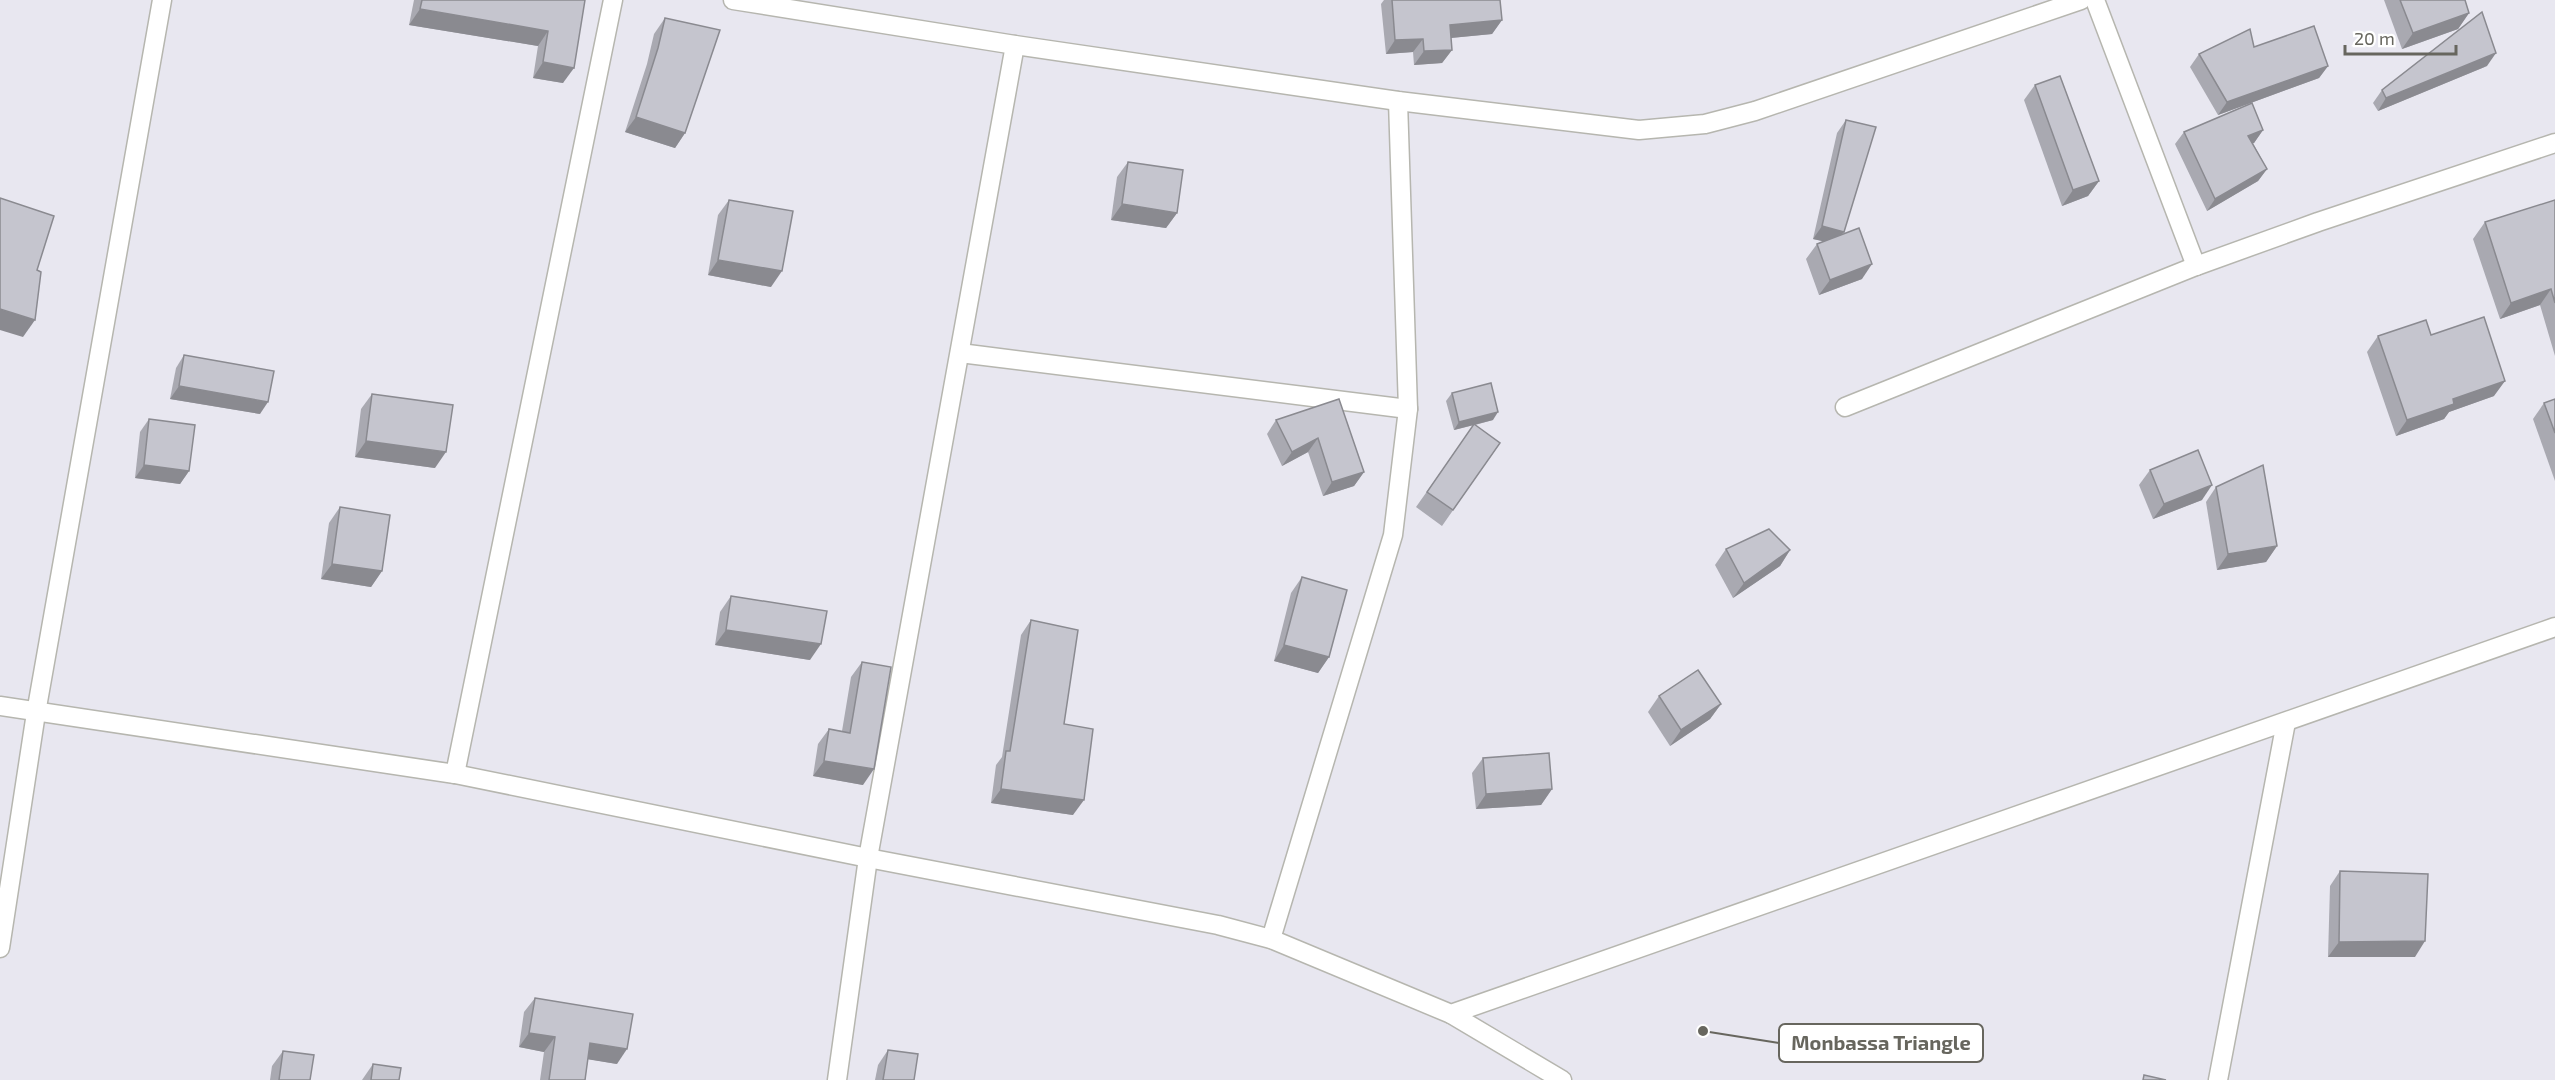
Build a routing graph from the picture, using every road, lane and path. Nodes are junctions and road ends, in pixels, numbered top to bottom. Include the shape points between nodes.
1 (162, 0) edge
2 (613, 0) edge
3 (733, 0) edge
4 (2081, 0) edge
5 (2095, 0) edge
6 (1015, 45) junction
7 (1398, 101) junction
8 (2555, 143) edge
9 (2196, 266) junction
10 (960, 353) junction
11 (1845, 407) dead end
12 (1408, 409) junction
13 (2555, 627) edge
14 (0, 706) edge
15 (36, 713) junction
16 (2286, 722) junction
17 (455, 774) junction
18 (868, 858) junction
19 (1271, 939) junction
20 (0, 948) edge
21 (1451, 1014) junction
22 (837, 1080) edge
23 (1562, 1080) edge
24 (2218, 1080) edge

1 - 15 street
2 - 17 street
3 - 6 street
4 - 7 street via 1755,111 1705,124 1639,130
5 - 9 street
6 - 7 street
6 - 10 street
7 - 12 street
8 - 9 street
9 - 11 street
10 - 12 street
10 - 18 street
12 - 19 street via 1393,535
13 - 16 street
14 - 15 street
15 - 17 street
15 - 20 street
16 - 21 street
16 - 24 street
17 - 18 street
18 - 19 street via 1218,925
18 - 22 street
19 - 21 street
21 - 23 street

